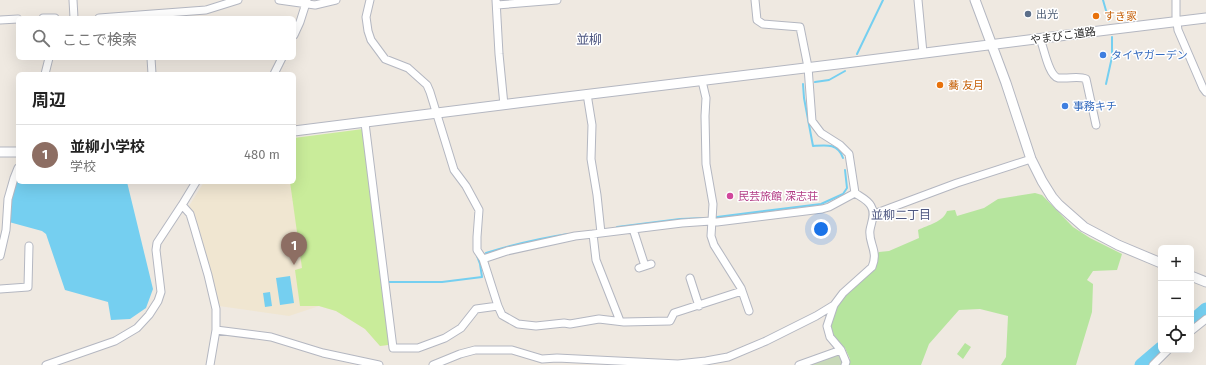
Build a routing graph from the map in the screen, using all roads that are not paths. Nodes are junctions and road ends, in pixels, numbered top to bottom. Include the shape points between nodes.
1 (73, 0) edge
2 (238, 0) edge
3 (279, 0) edge
4 (336, 0) edge
5 (370, 0) edge
6 (556, 0) edge
7 (755, 0) edge
8 (918, 0) edge
9 (975, 0) edge
10 (1176, 0) edge
11 (306, 2) edge
12 (496, 3) edge
13 (74, 16) edge
14 (149, 16) edge
15 (1206, 18) edge
16 (0, 20) edge
17 (16, 20) edge
18 (1176, 22) junction
19 (296, 31) edge
20 (1040, 39) junction
21 (992, 45) junction
22 (923, 53) junction
23 (48, 60) edge
24 (151, 60) edge
25 (281, 60) edge
26 (808, 67) junction
27 (46, 72) edge
28 (152, 72) edge
29 (275, 72) edge
30 (702, 80) junction
31 (1206, 92) edge
32 (587, 94) junction
33 (504, 105) junction
34 (437, 113) junction
35 (365, 123) junction
36 (1096, 125) dead end
37 (296, 131) edge
38 (0, 152) edge
39 (16, 152) edge
40 (1031, 159) junction
41 (16, 173) edge
42 (195, 184) edge
43 (855, 193) junction
44 (182, 205) junction
45 (874, 214) junction
46 (711, 221) junction
47 (633, 229) junction
48 (597, 234) junction
49 (29, 246) dead end
50 (0, 256) edge
51 (483, 259) junction
52 (1158, 262) edge
53 (645, 266) dead end
54 (1194, 277) edge
55 (690, 278) dead end
56 (1206, 282) edge
57 (0, 289) edge
58 (742, 292) junction
59 (834, 305) junction
60 (498, 306) junction
61 (699, 306) junction
62 (749, 310) dead end
63 (1206, 319) edge
64 (620, 321) junction
65 (1194, 329) edge
66 (216, 330) junction
67 (842, 350) junction
68 (1165, 353) edge
69 (46, 365) edge
70 (210, 365) edge
71 (379, 365) edge
72 (433, 365) edge
73 (799, 365) edge
74 (845, 365) edge
75 (1153, 365) edge

1 - 13 street
2 - 14 street via 206,10
3 - 11 street
4 - 11 street via 315,5
5 - 34 street via 366,17 371,40 385,59 408,68 427,85
6 - 12 street
7 - 26 street via 757,20 763,24 800,27
8 - 22 street
9 - 21 street
10 - 18 street
11 - 19 street
12 - 33 street
15 - 18 street, やまびこ道路
16 - 17 street
18 - 20 street, やまびこ道路
18 - 31 street
20 - 21 street, やまびこ道路
20 - 36 street via 1054,76 1086,79
21 - 22 street, やまびこ道路
21 - 40 street
22 - 26 street, やまびこ道路
23 - 27 street
24 - 28 street
25 - 29 street
26 - 30 street, やまびこ道路
26 - 43 street via 812,121 821,133 849,154
30 - 32 street, やまびこ道路
30 - 46 street via 706,98 706,164 712,204
32 - 33 street, やまびこ道路
32 - 48 street via 592,125 591,160 597,195
33 - 34 street, やまびこ道路
34 - 35 street, やまびこ道路
34 - 51 street via 454,170 479,210 477,250
35 - 37 street, やまびこ道路
35 - 60 street via 393,348 418,348 445,338 461,328 476,309
38 - 39 street
40 - 45 street
40 - 52 street via 1052,197 1084,227
41 - 50 street via 8,199 6,230
42 - 44 street
43 - 45 street via 866,200
43 - 46 street via 822,209
44 - 66 street via 190,214 208,275 216,309
44 - 69 street via 157,243 161,292 149,315 137,328 115,341
45 - 59 street via 870,233 874,263
46 - 47 street
46 - 58 street via 714,245
47 - 48 street
47 - 53 street
48 - 51 street via 562,238
48 - 64 street via 596,260
49 - 57 street via 28,287
51 - 60 street
54 - 56 street
55 - 61 street via 695,285
58 - 61 street
58 - 62 street
59 - 67 street via 827,326 830,337
59 - 72 street via 766,341 728,357 706,361 678,364 542,359 512,350 475,350
60 - 64 street via 502,315 518,324 570,324 599,319
61 - 64 street via 674,313 670,322
63 - 65 street
66 - 70 street
66 - 71 street via 271,337 323,353
67 - 73 street
67 - 74 street
68 - 75 street

